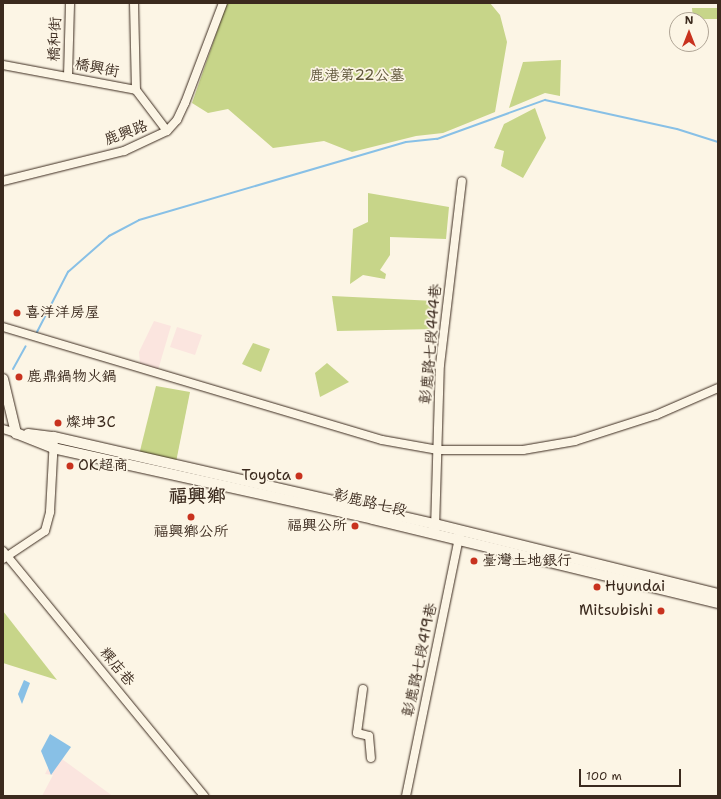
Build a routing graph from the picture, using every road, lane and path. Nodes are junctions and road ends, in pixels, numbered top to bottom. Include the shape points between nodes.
1 (70, 3) edge
2 (134, 3) edge
3 (223, 3) edge
4 (3, 65) edge
5 (68, 76) junction
6 (136, 90) junction
7 (167, 131) junction
8 (3, 181) edge
9 (462, 181) dead end
10 (3, 327) edge
11 (3, 379) edge
12 (718, 388) edge
13 (3, 429) edge
14 (16, 433) junction
15 (54, 437) junction
16 (53, 448) junction
17 (438, 450) junction
18 (435, 529) junction
19 (460, 535) junction
20 (4, 555) edge
21 (718, 594) edge
22 (718, 603) edge
23 (363, 689) dead end
24 (371, 758) dead end
25 (206, 796) edge
26 (406, 796) edge

1 - 5 street, 橋和街
2 - 6 street
3 - 7 street, 鹿興路 via 178,120
4 - 5 street, 橋興街
5 - 6 street, 橋興街
6 - 7 street, 橋興街
7 - 8 street, 鹿興路 via 124,151
9 - 17 street, 彰鹿路七段444巷 via 440,365
10 - 17 street via 382,440
11 - 14 main road
12 - 17 street via 656,415 567,442 491,452
13 - 14 street, 彰鹿路七段
14 - 15 main road, 彰鹿路七段
14 - 16 main road, 彰鹿路七段
15 - 16 street
15 - 18 main road, 彰鹿路七段
16 - 18 main road, 彰鹿路七段
16 - 20 street via 45,532
17 - 18 street, 彰鹿路七段444巷
18 - 19 main road, 彰鹿路七段
19 - 21 main road, 彰鹿路七段
19 - 22 main road, 彰鹿路七段
19 - 26 street, 彰鹿路七段419巷
20 - 25 street, 粿店巷
23 - 24 street via 357,733 369,736

